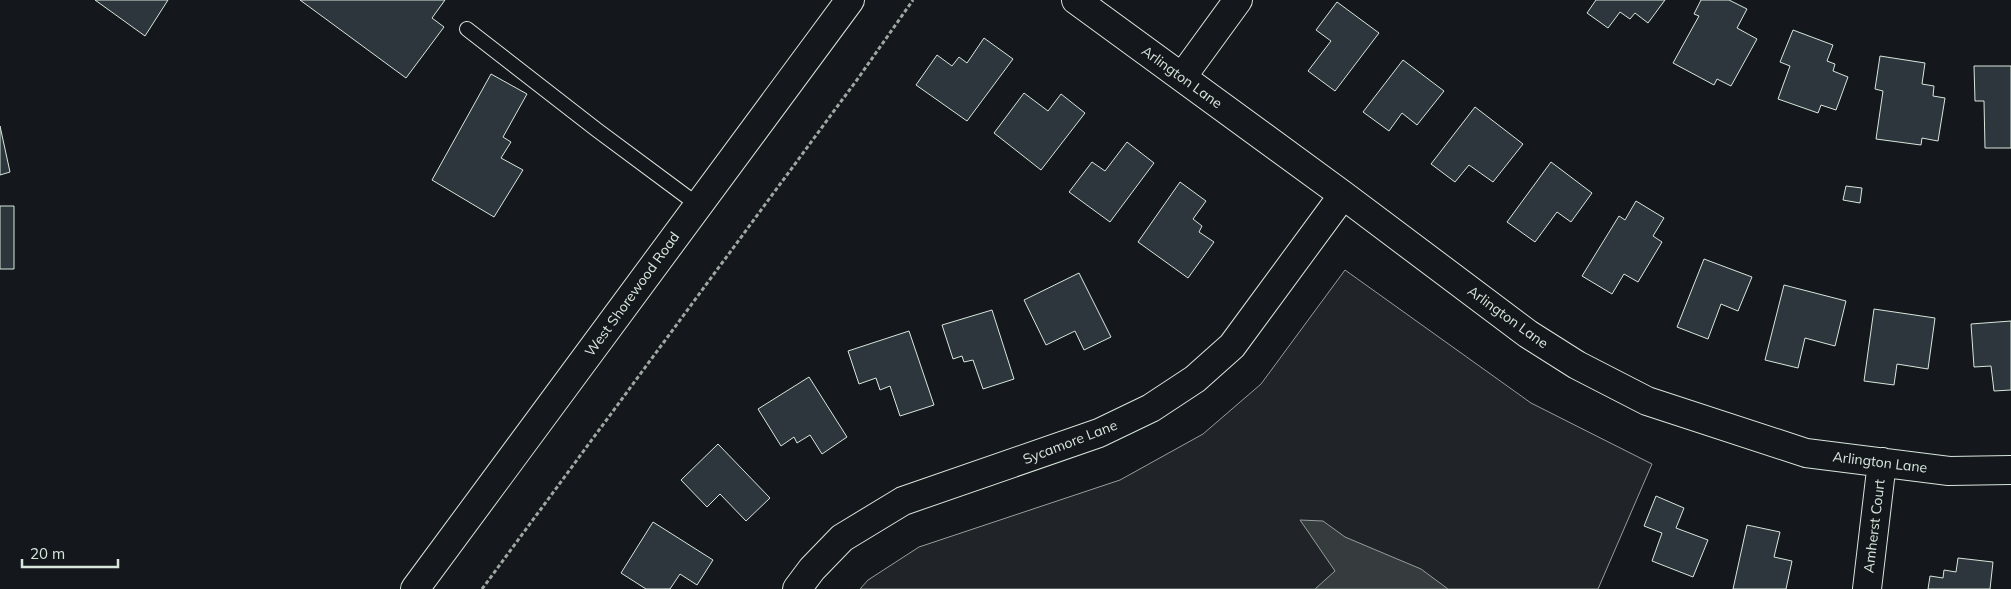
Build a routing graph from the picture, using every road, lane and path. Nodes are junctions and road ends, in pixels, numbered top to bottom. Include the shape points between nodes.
1 (850, 0) edge
2 (913, 0) edge
3 (1076, 0) edge
4 (1238, 0) edge
5 (467, 29) dead end
6 (1182, 77) junction
7 (1343, 195) junction
8 (698, 205) junction
9 (1882, 462) junction
10 (2011, 470) edge
11 (415, 589) edge
12 (482, 589) edge
13 (796, 589) edge
14 (1867, 589) edge

1 - 8 street, West Shorewood Road
2 - 12 path
3 - 6 street, Arlington Lane
4 - 6 street
5 - 8 lane
6 - 7 street, Arlington Lane
7 - 9 street, Arlington Lane via 1528,334 1577,365 1647,401 1806,453
7 - 13 street, Sycamore Lane via 1232,346 1195,379 1151,408 1100,433 903,501 842,538
8 - 11 street, West Shorewood Road
9 - 10 street, Arlington Lane via 1949,471
9 - 14 street, Amherst Court

